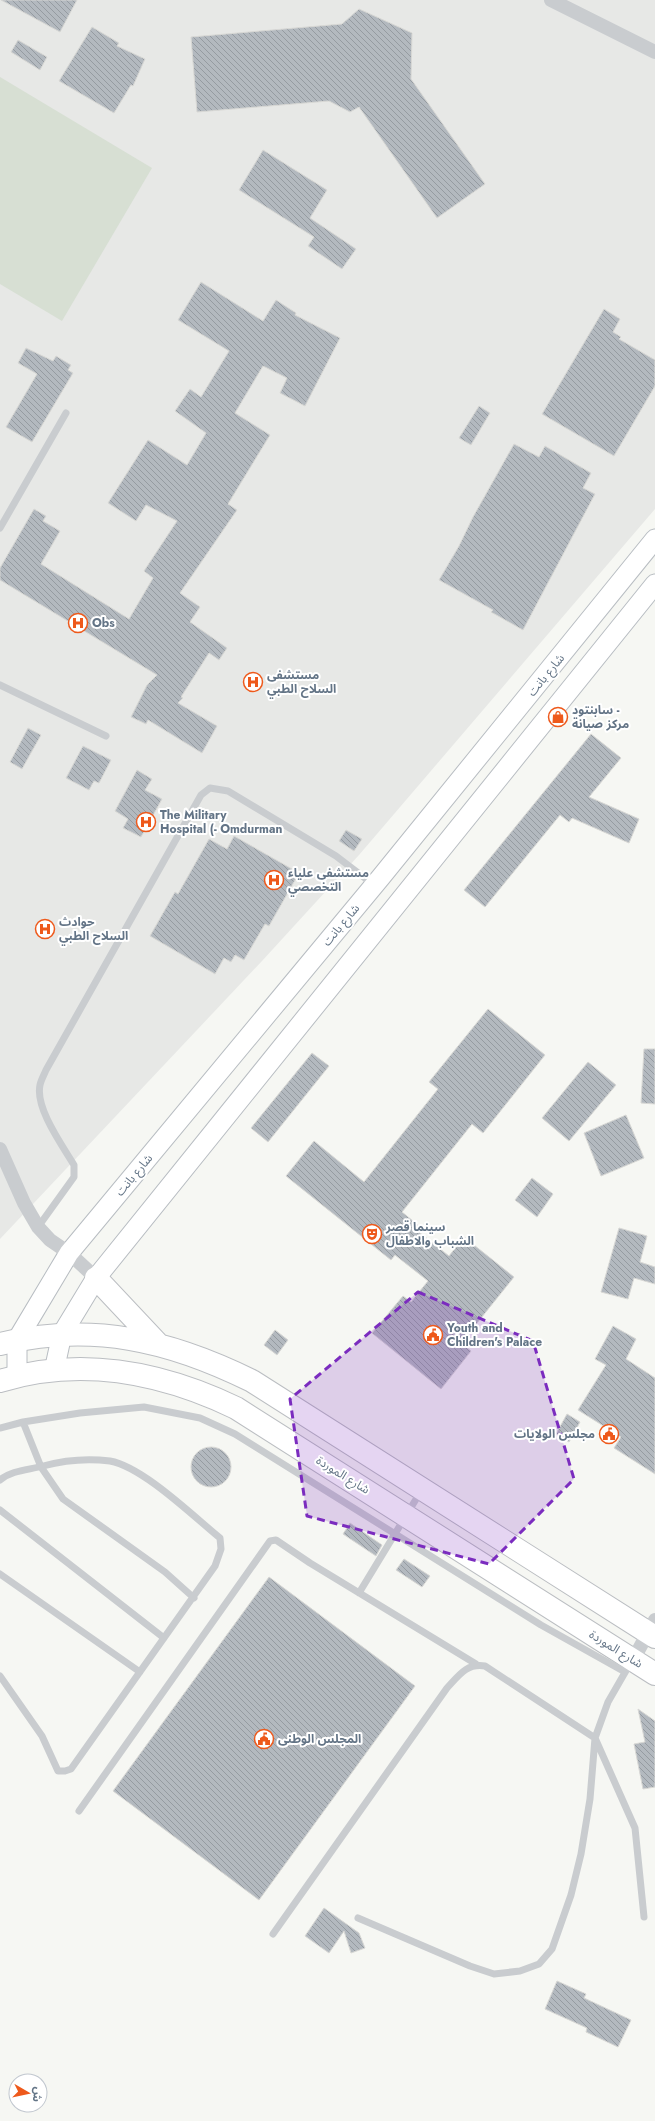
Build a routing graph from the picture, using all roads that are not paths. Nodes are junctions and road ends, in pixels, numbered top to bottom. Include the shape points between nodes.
1 (551, 0) edge
2 (655, 52) edge
3 (66, 413) dead end
4 (0, 528) edge
5 (655, 539) edge
6 (655, 584) edge
7 (0, 685) edge
8 (106, 736) dead end
9 (374, 885) junction
10 (0, 1149) edge
11 (38, 1227) junction
12 (69, 1253) junction
13 (96, 1278) junction
14 (62, 1334) junction
15 (9, 1342) edge
16 (158, 1344) junction
17 (54, 1371) junction
18 (8, 1378) edge
19 (22, 1422) junction
20 (0, 1428) edge
21 (41, 1466) junction
22 (0, 1480) edge
23 (422, 1489) junction
24 (0, 1510) edge
25 (402, 1525) junction
26 (0, 1574) edge
27 (359, 1593) junction
28 (194, 1598) junction
29 (653, 1630) edge
30 (164, 1638) junction
31 (476, 1664) junction
32 (629, 1666) junction
33 (140, 1672) junction
34 (655, 1674) edge
35 (0, 1676) edge
36 (595, 1738) junction
37 (79, 1811) dead end
38 (644, 1917) dead end
39 (358, 1918) dead end
40 (273, 1934) dead end

1 - 2 street
3 - 4 lane
5 - 9 main road, شارع بانت
6 - 13 main road
7 - 8 lane
9 - 11 lane via 336,856 228,791 210,788 200,795 40,1085 40,1100 46,1118 74,1165 75,1171 74,1177
9 - 12 main road, شارع بانت
10 - 11 street via 24,1203
11 - 12 street via 50,1240
12 - 13 street
12 - 15 main road, شارع بانت
13 - 14 main road
13 - 16 main road
14 - 15 main road
14 - 16 main road via 106,1335
14 - 17 main road
15 - 18 main road
16 - 23 main road via 201,1358 252,1382
17 - 18 main road, شارع الموردة
17 - 25 main road, شارع الموردة via 100,1368 151,1376 217,1399 236,1408
19 - 20 lane
19 - 21 lane
19 - 25 lane via 144,1407 200,1418 235,1434
21 - 22 lane via 17,1472
21 - 28 lane via 63,1499 165,1572
21 - 28 lane via 65,1460 110,1461 124,1466 142,1475 220,1538 221,1549 215,1566
23 - 25 lane
23 - 29 main road
24 - 30 lane
25 - 27 lane
25 - 32 main road, شارع الموردة
26 - 33 lane
27 - 31 lane
27 - 37 lane via 276,1540 270,1541
28 - 30 lane
29 - 32 street
30 - 33 lane
31 - 36 lane via 486,1666
31 - 40 lane via 466,1668 447,1688
32 - 34 main road, شارع الموردة
32 - 36 lane via 608,1702
33 - 35 lane via 71,1769 65,1771 58,1771 42,1736
36 - 38 lane via 635,1828
36 - 39 lane via 582,1854 552,1949 539,1964 520,1971 494,1974

